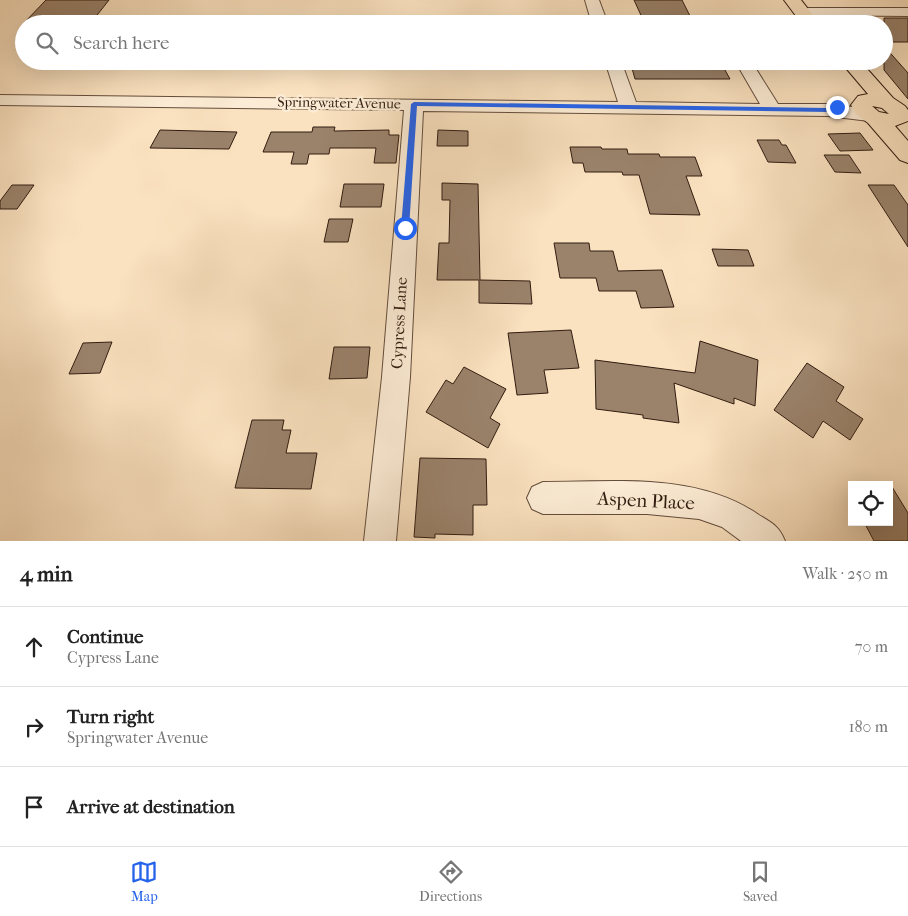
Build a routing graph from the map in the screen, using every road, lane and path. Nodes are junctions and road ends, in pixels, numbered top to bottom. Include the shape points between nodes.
1 (592, 0) edge
2 (802, 12) edge
3 (908, 12) edge
4 (597, 15) edge
5 (616, 70) edge
6 (749, 70) edge
7 (842, 70) edge
8 (856, 70) edge
9 (0, 100) edge
10 (414, 104) junction
11 (629, 108) junction
12 (772, 109) junction
13 (888, 112) edge
14 (908, 155) edge
15 (542, 498) dead end
16 (380, 541) edge
17 (769, 541) edge

1 - 4 street
2 - 3 street
5 - 11 street
6 - 12 street
7 - 13 main road
8 - 13 main road
9 - 10 street, Springwater Avenue
10 - 11 street, Springwater Avenue
10 - 16 street, Cypress Lane via 396,377
11 - 12 street, Springwater Avenue
12 - 13 street, Springwater Avenue via 828,110 843,114
13 - 14 main road
15 - 17 street, Aspen Place via 647,498 698,503 732,515

